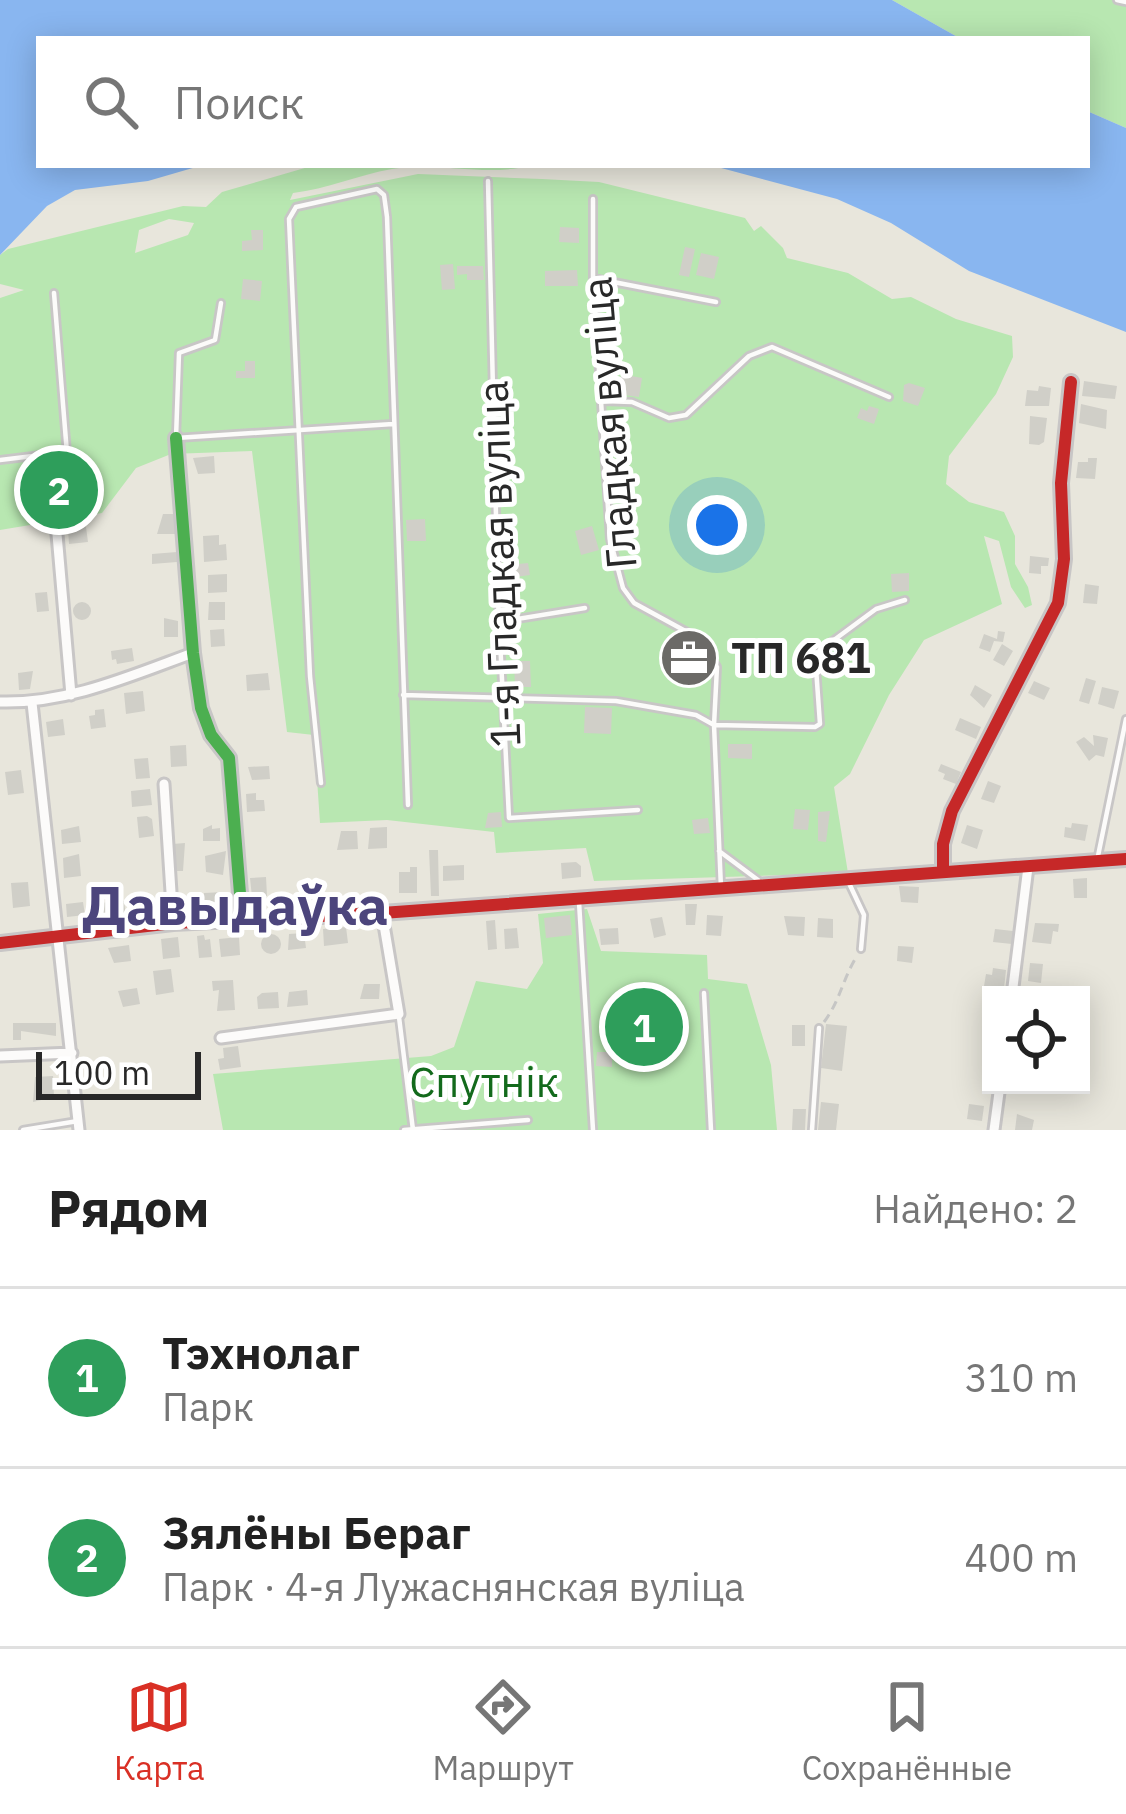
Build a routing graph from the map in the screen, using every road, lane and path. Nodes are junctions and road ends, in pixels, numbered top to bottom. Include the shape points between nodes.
1 (1117, 0) edge
2 (1126, 2) edge
3 (488, 181) dead end
4 (593, 200) dead end
5 (593, 278) junction
6 (54, 292) dead end
7 (716, 302) dead end
8 (221, 303) dead end
9 (1071, 382) dead end
10 (889, 397) dead end
11 (602, 401) junction
12 (393, 424) junction
13 (300, 430) junction
14 (176, 438) junction
15 (66, 452) junction
16 (0, 460) edge
17 (56, 524) joint
18 (905, 600) dead end
19 (585, 608) dead end
20 (499, 622) junction
21 (193, 653) junction
22 (71, 695) junction
23 (404, 695) junction
24 (502, 700) junction
25 (0, 702) edge
26 (32, 703) junction
27 (1126, 718) edge
28 (714, 725) junction
29 (164, 784) dead end
30 (321, 784) dead end
31 (409, 806) dead end
32 (638, 810) dead end
33 (719, 851) junction
34 (1126, 860) edge
35 (1097, 861) junction
36 (1028, 867) junction
37 (943, 872) junction
38 (846, 878) junction
39 (765, 884) junction
40 (721, 888) junction
41 (579, 899) junction
42 (382, 913) junction
43 (242, 918) junction
44 (173, 923) junction
45 (58, 938) junction
46 (0, 943) edge
47 (861, 949) joint
48 (1013, 986) edge
49 (704, 993) dead end
50 (398, 1014) junction
51 (819, 1028) joint
52 (220, 1038) dead end
53 (72, 1054) junction
54 (0, 1056) edge
55 (999, 1094) edge
56 (528, 1120) dead end
57 (78, 1126) edge
58 (23, 1130) edge
59 (410, 1130) edge
60 (593, 1130) edge
61 (711, 1130) edge
62 (812, 1130) edge
63 (994, 1130) edge

1 - 2 lane
3 - 20 lane, 1-я Гладкая вуліца
4 - 5 lane, Гладкая вуліца
5 - 7 lane
5 - 11 lane, Гладкая вуліца
6 - 15 lane
8 - 14 lane via 215,340 179,353
9 - 37 street via 1058,602 944,832
10 - 11 lane via 772,346 749,356 686,415
11 - 28 lane, Гладкая вуліца via 610,539 623,588 707,650 717,667
12 - 13 lane
12 - 13 lane via 387,217 376,189 296,207 289,219
12 - 23 lane
13 - 14 lane
13 - 30 lane
14 - 21 street
15 - 16 lane
15 - 17 lane via 68,499
17 - 22 street
18 - 28 lane via 876,608 814,654 814,728
19 - 20 lane
20 - 24 lane, 1-я Гладкая вуліца
21 - 22 street
21 - 43 street via 201,708 229,758
22 - 26 street
23 - 24 lane
23 - 31 lane
24 - 28 lane via 616,701
24 - 32 lane, 1-я Гладкая вуліца via 509,818
25 - 26 street
26 - 45 street
27 - 35 lane
28 - 33 lane, Гладкая вуліца
29 - 44 street
33 - 39 lane
33 - 40 lane, Гладкая вуліца
34 - 35 street
35 - 36 street
36 - 37 street
36 - 48 street
37 - 38 street
38 - 39 street
38 - 47 lane via 864,915
39 - 40 street
40 - 41 street
41 - 42 street
41 - 60 lane
42 - 43 street
42 - 50 street
43 - 44 street
44 - 45 street
45 - 46 street
45 - 53 street
47 - 51 path
49 - 61 lane
50 - 52 street
50 - 59 lane
51 - 62 lane
53 - 54 street
53 - 57 street
55 - 63 street
56 - 59 lane
57 - 58 lane

